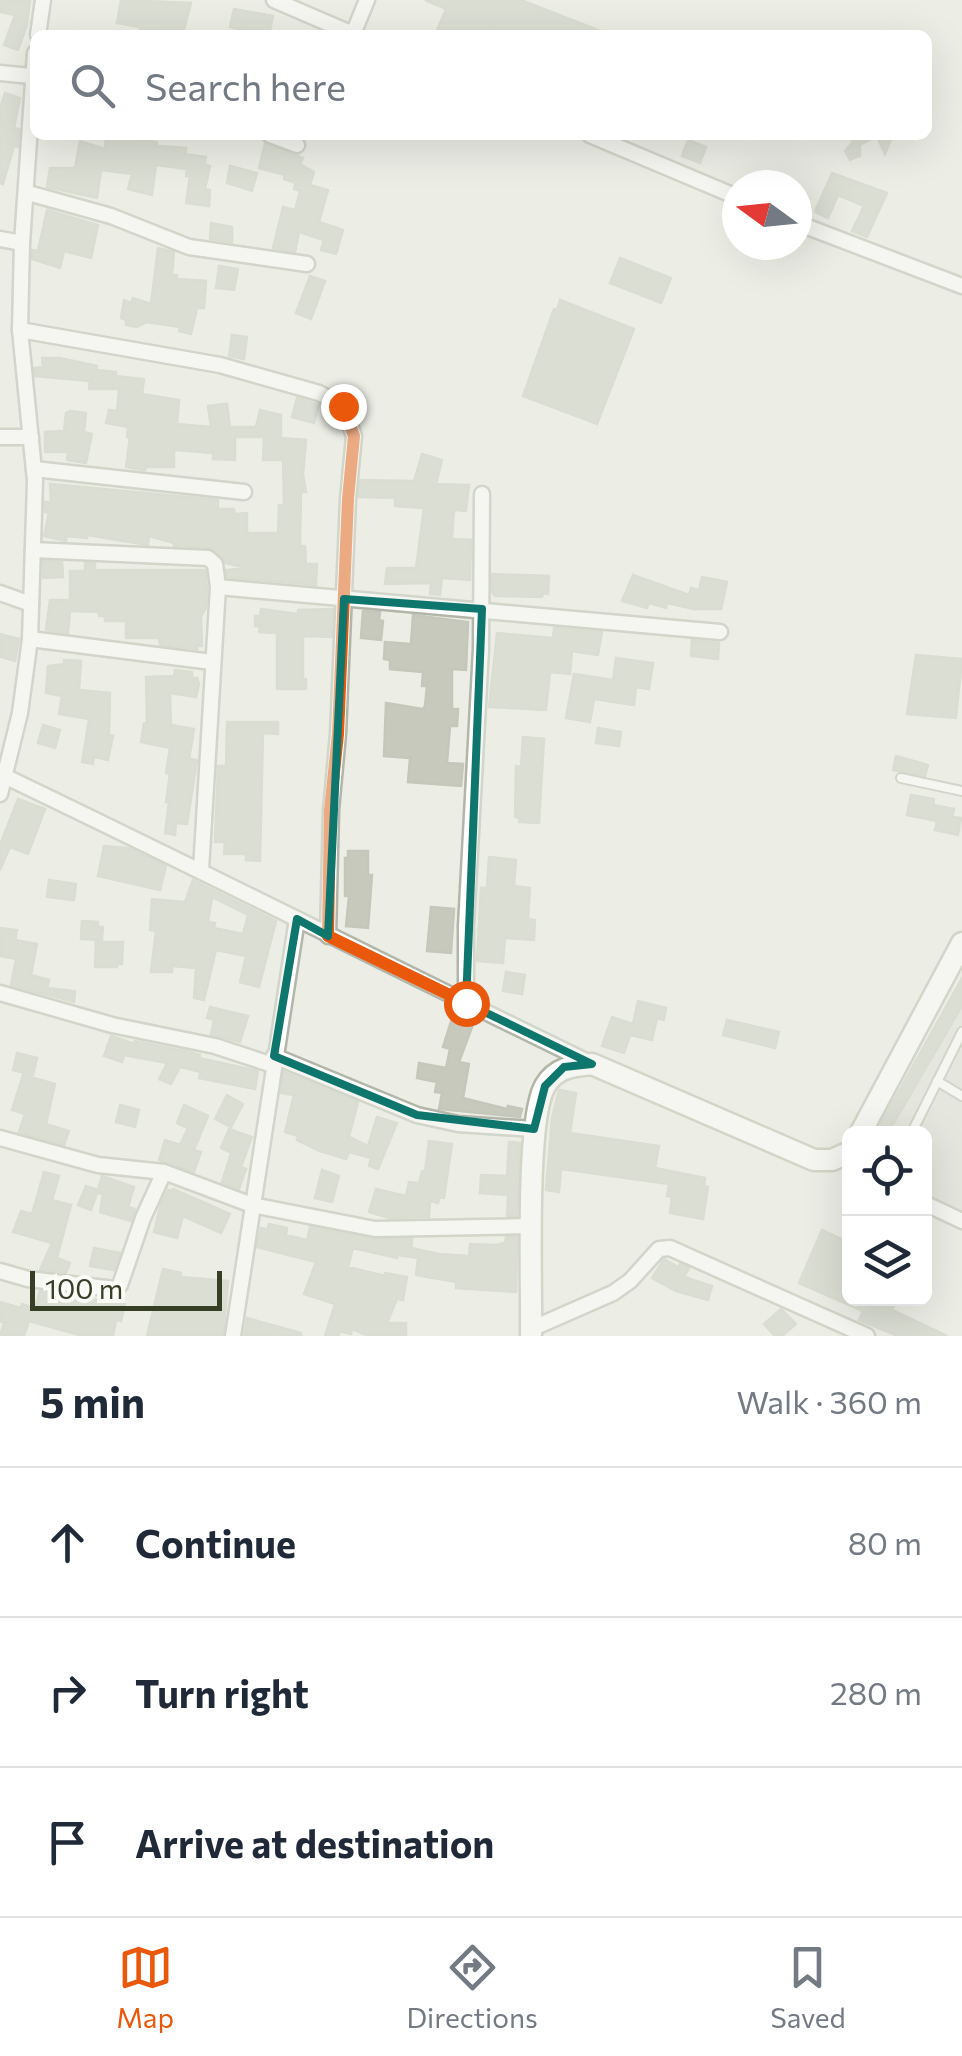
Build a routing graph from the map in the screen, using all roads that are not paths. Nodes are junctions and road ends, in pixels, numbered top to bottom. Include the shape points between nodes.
1 (44, 0) edge
2 (274, 0) edge
3 (367, 0) edge
4 (39, 30) edge
5 (345, 30) edge
6 (356, 30) edge
7 (0, 74) edge
8 (30, 76) edge
9 (30, 115) edge
10 (284, 140) edge
11 (602, 140) edge
12 (297, 145) dead end
13 (722, 192) edge
14 (28, 193) junction
15 (812, 229) edge
16 (0, 239) edge
17 (22, 243) junction
18 (307, 264) dead end
19 (962, 286) edge
20 (20, 330) junction
21 (0, 436) edge
22 (30, 437) junction
23 (34, 469) junction
24 (244, 492) dead end
25 (482, 494) dead end
26 (33, 550) junction
27 (218, 588) junction
28 (0, 594) edge
29 (344, 598) junction
30 (32, 604) junction
31 (482, 609) junction
32 (720, 632) dead end
33 (30, 639) junction
34 (212, 662) junction
35 (3, 776) edge
36 (901, 778) dead end
37 (962, 791) edge
38 (0, 794) edge
39 (201, 870) junction
40 (296, 919) junction
41 (328, 936) junction
42 (962, 943) edge
43 (0, 993) edge
44 (466, 1003) junction
45 (962, 1032) edge
46 (273, 1061) junction
47 (592, 1064) junction
48 (937, 1081) junction
49 (962, 1096) edge
50 (864, 1126) edge
51 (915, 1126) edge
52 (534, 1129) junction
53 (0, 1138) edge
54 (842, 1160) edge
55 (164, 1172) junction
56 (252, 1205) junction
57 (932, 1207) edge
58 (962, 1220) edge
59 (533, 1226) junction
60 (0, 1271) edge
61 (531, 1332) edge
62 (233, 1336) edge
63 (866, 1336) edge

1 - 4 street
2 - 5 street
3 - 6 street
7 - 8 street
9 - 14 street
10 - 12 street
11 - 13 street
14 - 17 street
14 - 18 street via 189,247
15 - 19 street
16 - 17 street
17 - 20 street
20 - 22 street
20 - 29 street via 220,365 343,406 354,436
21 - 22 street
22 - 23 street
23 - 24 street
23 - 26 street
25 - 31 street
26 - 27 street via 208,558
26 - 30 street
27 - 29 street
27 - 34 street
28 - 30 street
29 - 31 street
29 - 41 street
30 - 33 street
31 - 32 street
31 - 44 street
33 - 34 street
33 - 35 street
34 - 39 street
35 - 38 street
35 - 39 street
36 - 37 lane
39 - 40 street
40 - 41 street
40 - 46 street
41 - 44 street
42 - 50 street
43 - 46 street
44 - 47 street
45 - 48 lane
46 - 52 street via 416,1115
46 - 56 street
47 - 52 street via 564,1067 545,1086
47 - 54 street via 814,1160
48 - 49 lane
48 - 51 lane
52 - 59 street
53 - 55 street via 98,1165
55 - 56 street
55 - 60 street via 115,1289
56 - 59 street via 376,1229
56 - 62 street
57 - 58 street
59 - 61 street
61 - 63 street via 613,1293 659,1249 670,1248

